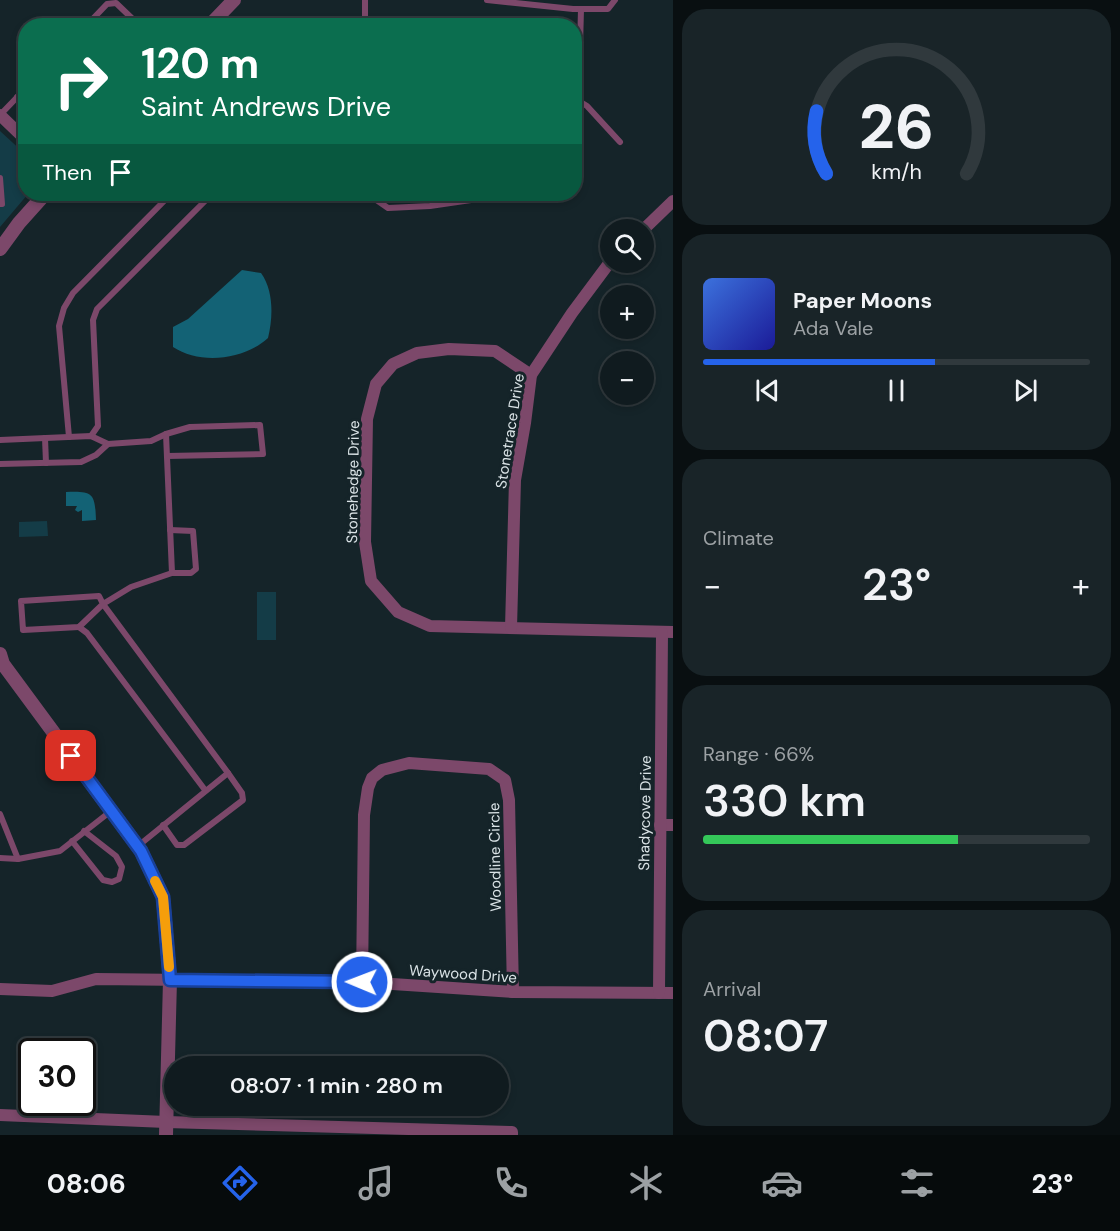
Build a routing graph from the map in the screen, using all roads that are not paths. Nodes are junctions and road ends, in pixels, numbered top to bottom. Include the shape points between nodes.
1 (234, 0) edge
2 (365, 0) edge
3 (486, 0) edge
4 (615, 0) edge
5 (581, 9) junction
6 (94, 18) edge
7 (132, 18) edge
8 (217, 18) edge
9 (365, 18) edge
10 (581, 18) edge
11 (17, 97) edge
12 (582, 103) edge
13 (0, 115) edge
14 (18, 132) edge
15 (620, 142) dead end
16 (0, 178) edge
17 (0, 189) edge
18 (39, 201) edge
19 (164, 201) edge
20 (205, 201) edge
21 (377, 201) edge
22 (464, 201) edge
23 (673, 201) edge
24 (0, 204) edge
25 (654, 219) edge
26 (0, 249) edge
27 (602, 273) edge
28 (531, 375) junction
29 (166, 434) junction
30 (91, 436) junction
31 (69, 437) junction
32 (45, 438) junction
33 (0, 440) edge
34 (108, 444) junction
35 (167, 456) junction
36 (46, 463) junction
37 (0, 464) edge
38 (170, 530) junction
39 (172, 573) junction
40 (103, 604) junction
41 (79, 627) junction
42 (511, 628) junction
43 (668, 633) edge
44 (0, 654) edge
45 (228, 773) junction
46 (205, 790) junction
47 (111, 811) junction
48 (0, 814) edge
49 (163, 825) junction
50 (660, 825) junction
51 (673, 825) edge
52 (84, 831) junction
53 (72, 842) junction
54 (137, 846) junction
55 (0, 858) edge
56 (18, 859) junction
57 (170, 980) junction
58 (362, 982) junction
59 (0, 989) edge
60 (513, 992) junction
61 (659, 993) junction
62 (673, 993) edge
63 (0, 1115) edge
64 (166, 1129) edge
65 (312, 1130) edge
66 (512, 1135) edge

1 - 8 street
2 - 9 lane
3 - 5 lane
4 - 5 lane via 608,9
5 - 10 lane
6 - 7 lane via 107,4 117,3
11 - 13 lane
12 - 15 lane
13 - 14 street
16 - 17 lane
17 - 24 lane
18 - 26 street
19 - 31 lane via 73,293 64,308 59,326
20 - 30 lane via 97,309 93,320 98,426
21 - 22 lane via 388,208
23 - 25 street
27 - 28 street, Stonetrace Drive
28 - 42 street, Stonetrace Drive via 515,480
28 - 42 street, Stonehedge Drive via 495,351 449,349 417,353 393,364 376,384 367,419 365,542 371,581 398,612 430,626
29 - 34 lane via 151,441
29 - 35 lane
29 - 35 lane via 190,427 260,426 263,454
30 - 31 lane
30 - 34 lane
31 - 32 lane
32 - 33 lane
32 - 36 lane
34 - 36 lane via 81,462
35 - 38 lane
36 - 37 lane
38 - 39 lane
38 - 39 lane via 193,531 195,546 195,572
39 - 40 lane via 131,587
40 - 41 lane
40 - 41 lane via 99,596 21,601 23,630
40 - 45 lane
41 - 46 lane
42 - 43 street, Stonehedge Drive
43 - 50 street, Shadycove Drive
44 - 47 street via 3,664
45 - 46 lane
45 - 49 lane via 243,800 184,845 177,846
46 - 49 lane
47 - 52 lane
47 - 54 street
48 - 56 lane
49 - 54 lane
50 - 51 street
50 - 61 street, Shadycove Drive
52 - 53 lane
52 - 53 lane via 116,856 122,867 119,879 103,880
53 - 56 lane via 60,850
54 - 57 street via 163,897
55 - 56 lane
57 - 58 street, Waywood Drive
57 - 59 street, Waywood Drive via 96,979 52,991
57 - 64 street
58 - 60 street, Waywood Drive
58 - 60 street, Woodline Circle via 364,815 368,788 382,770 421,764 489,770 505,780 509,800
60 - 61 street, Waywood Drive
61 - 62 street, Waywood Drive
63 - 64 street
64 - 65 street
65 - 66 street

